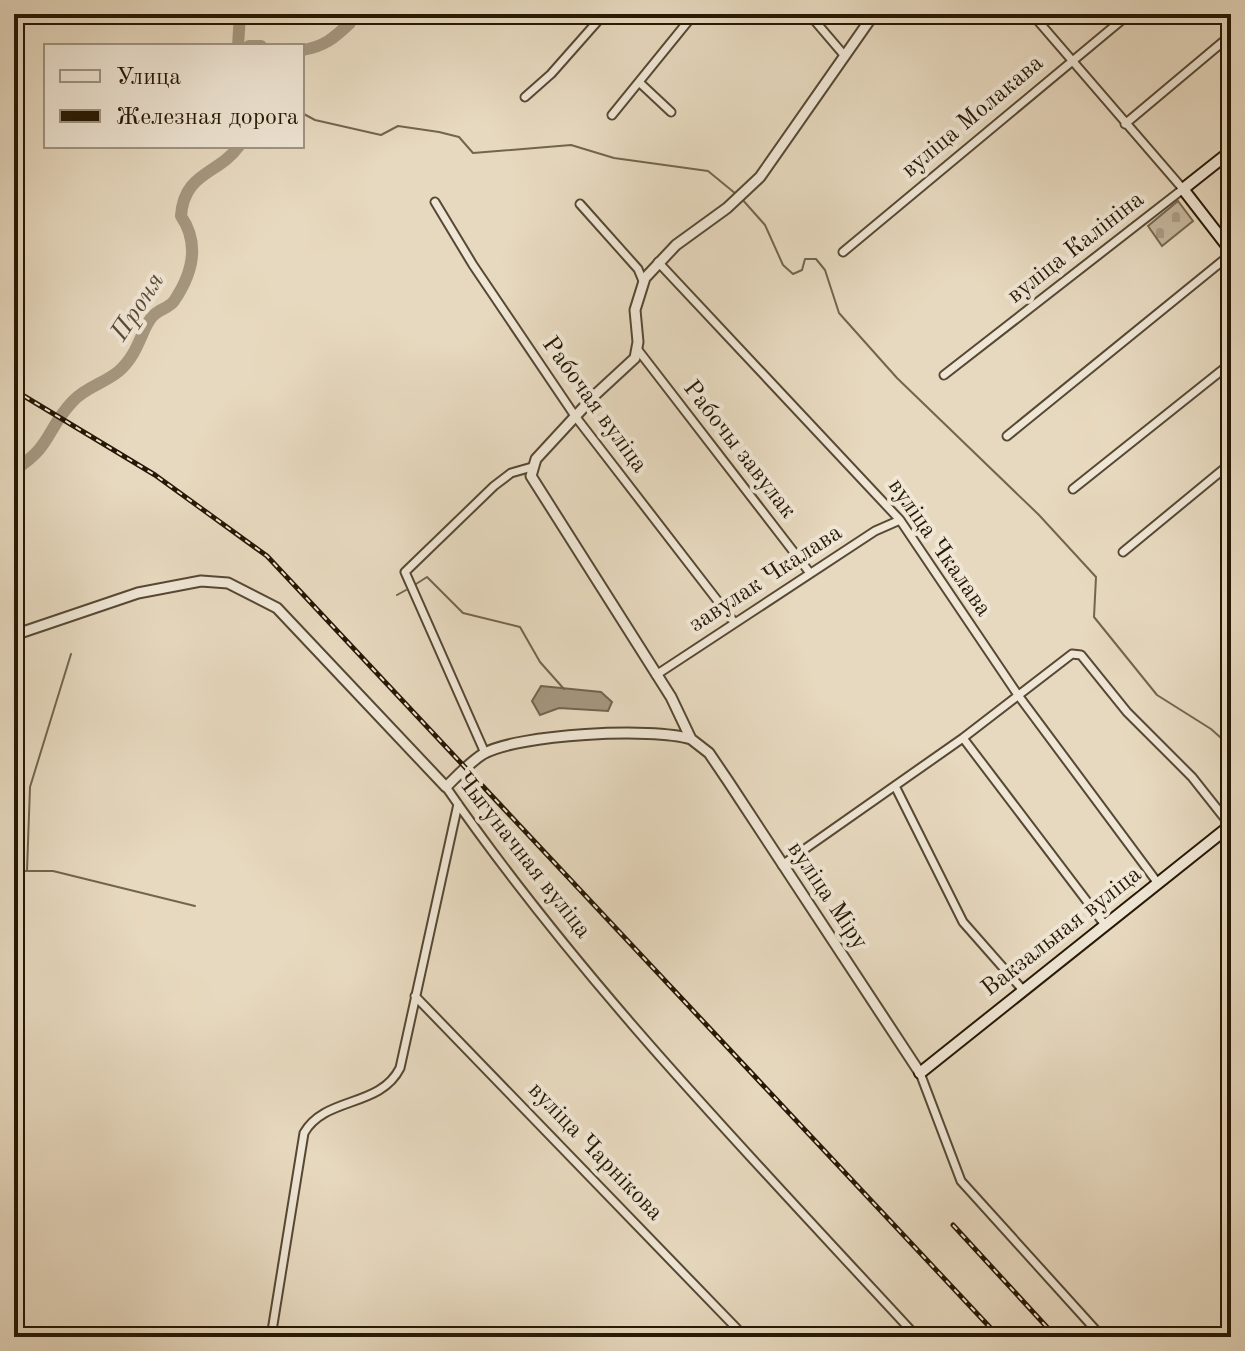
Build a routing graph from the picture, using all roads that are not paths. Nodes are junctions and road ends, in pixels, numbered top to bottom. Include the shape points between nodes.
1 (604, 14) edge
2 (694, 14) edge
3 (809, 14) edge
4 (874, 14) edge
5 (1032, 14) edge
6 (1129, 14) edge
7 (1231, 35) edge
8 (844, 55) junction
9 (1071, 61) junction
10 (639, 82) junction
11 (525, 97) dead end
12 (671, 112) dead end
13 (612, 115) dead end
14 (1125, 124) junction
15 (1231, 151) edge
16 (1183, 189) junction
17 (435, 202) dead end
18 (580, 204) dead end
19 (843, 252) dead end
20 (1231, 252) edge
21 (658, 262) junction
22 (643, 281) junction
23 (638, 350) junction
24 (1231, 363) edge
25 (944, 375) dead end
26 (575, 416) junction
27 (1007, 436) dead end
28 (1231, 463) edge
29 (532, 467) junction
30 (1073, 489) dead end
31 (900, 520) junction
32 (1123, 552) dead end
33 (810, 573) junction
34 (734, 622) junction
35 (16, 634) edge
36 (656, 675) junction
37 (1018, 695) junction
38 (963, 738) junction
39 (691, 739) junction
40 (485, 753) junction
41 (446, 787) junction
42 (896, 788) junction
43 (458, 804) junction
44 (1231, 825) edge
45 (782, 865) junction
46 (1157, 882) junction
47 (1105, 925) junction
48 (1022, 989) junction
49 (415, 996) junction
50 (920, 1073) junction
51 (271, 1337) edge
52 (745, 1337) edge
53 (917, 1337) edge
54 (1102, 1337) edge

1 - 11 street
2 - 10 street
3 - 8 street
4 - 8 street
5 - 9 street
6 - 9 street, вуліца Молакава
7 - 14 street
8 - 21 street via 760,177
9 - 14 street
9 - 19 street, вуліца Молакава
10 - 12 street
10 - 13 street
14 - 16 street
15 - 16 main road, вуліца Калініна
16 - 20 main road
16 - 25 street, вуліца Калініна
17 - 26 street, Рабочая вуліца
18 - 22 street
20 - 27 street
21 - 22 street
21 - 31 street, вуліца Чкалава
22 - 23 street via 635,310
23 - 26 street via 628,367
23 - 33 street, Рабочы завулак
24 - 30 street
26 - 29 street
26 - 34 street, Рабочая вуліца
28 - 32 street
29 - 36 street, вуліца Міру via 535,486
29 - 40 street via 511,473 494,486 405,572
31 - 33 street, завулак Чкалава
31 - 37 street, вуліца Чкалава
33 - 34 street, завулак Чкалава
34 - 36 street, завулак Чкалава
35 - 41 street, Чыгуначная вуліца via 138,593 201,581 228,583 277,608
36 - 39 street, вуліца Міру
37 - 38 street
37 - 44 street via 1072,654 1081,655
37 - 46 street, вуліца Чкалава
38 - 42 street
38 - 47 street
39 - 40 street via 664,732 596,734
39 - 45 street, вуліца Міру via 709,753
40 - 41 street
41 - 43 street, Чыгуначная вуліца
42 - 45 street
42 - 48 street via 963,922
43 - 49 street
43 - 53 street, Чыгуначная вуліца via 598,982
44 - 46 main road, Вакзальная вуліца
45 - 50 street, вуліца Міру
46 - 47 main road, Вакзальная вуліца
47 - 48 main road, Вакзальная вуліца
48 - 50 main road, Вакзальная вуліца
49 - 51 street via 395,1078 375,1094 321,1114 304,1133
49 - 52 street, вуліца Чарнікова
50 - 54 street, вуліца Міру via 961,1181

